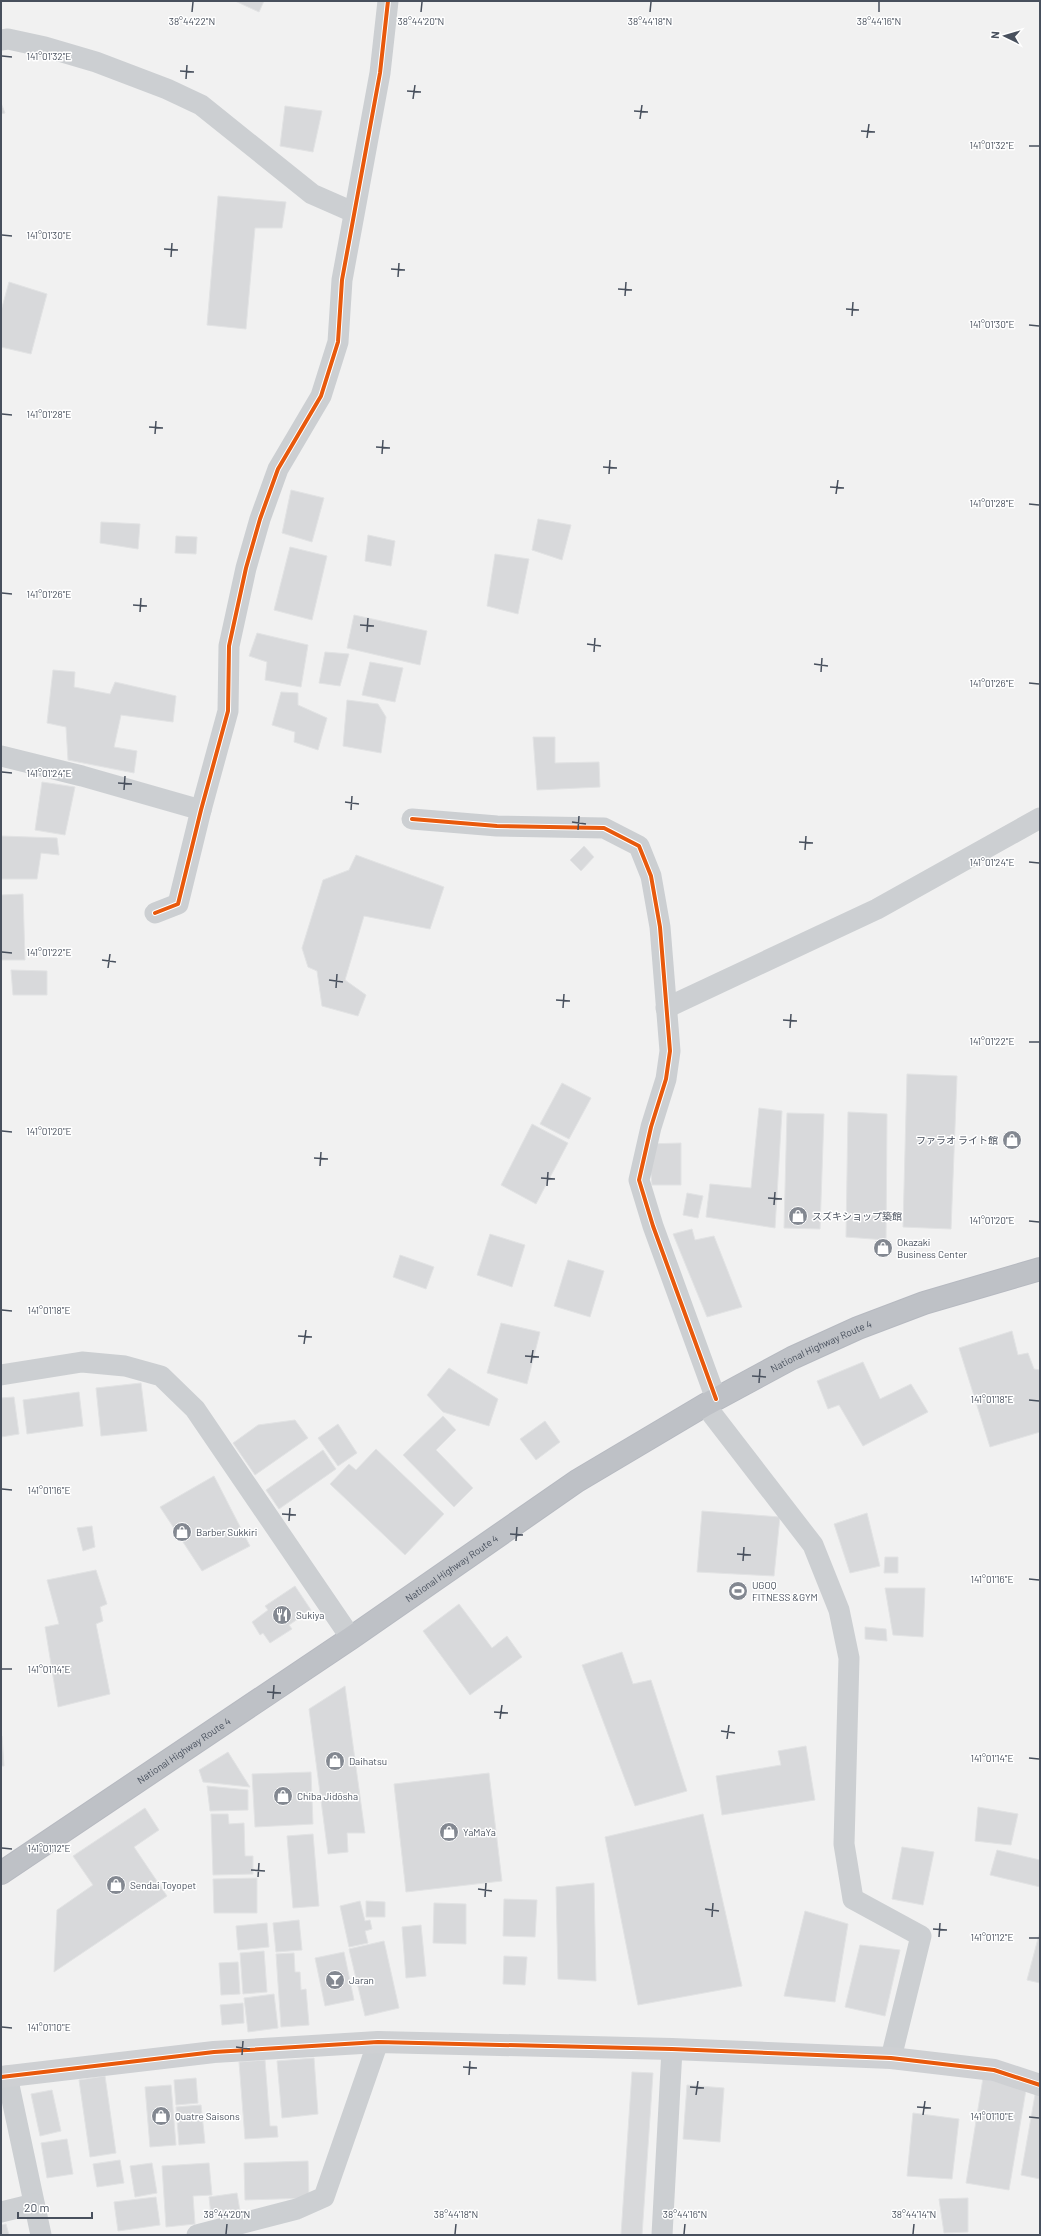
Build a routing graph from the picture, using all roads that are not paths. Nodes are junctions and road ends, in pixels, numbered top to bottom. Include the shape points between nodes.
1 (388, 1) edge
2 (1, 40) edge
3 (353, 212) junction
4 (1, 756) edge
5 (201, 810) junction
6 (1040, 818) edge
7 (412, 819) dead end
8 (155, 913) dead end
9 (666, 1008) junction
10 (1040, 1268) edge
11 (1, 1375) edge
12 (711, 1402) junction
13 (351, 1638) junction
14 (1, 1873) edge
15 (378, 2042) junction
16 (672, 2049) junction
17 (891, 2058) junction
18 (4, 2076) edge
19 (1040, 2084) edge
20 (34, 2204) junction
21 (1, 2212) edge
22 (41, 2235) edge
23 (197, 2235) edge
24 (662, 2235) edge

1 - 3 street via 379,81
2 - 3 street via 8,39 45,47 96,62 194,102 312,194
3 - 5 street via 342,280 338,342 320,396 278,469 260,519 229,646 228,711
4 - 5 street
5 - 8 street via 178,904
6 - 9 street via 877,908
7 - 9 street via 497,826 604,828 639,846 651,876 660,927
9 - 12 street via 670,1051 666,1079 651,1127 640,1180
10 - 12 highway, National Highway Route 4 via 924,1303 858,1328 792,1358
11 - 13 street via 82,1362 125,1366 161,1376 195,1409
12 - 13 highway, National Highway Route 4 via 577,1481
12 - 17 street via 813,1544 839,1610 849,1658 844,1844 852,1899 921,1936
13 - 14 highway, National Highway Route 4
15 - 16 street
15 - 18 street via 214,2052
15 - 23 street via 324,2196 297,2209
16 - 17 street
16 - 24 street
17 - 19 street via 994,2070
18 - 20 street
20 - 21 street
20 - 22 street

